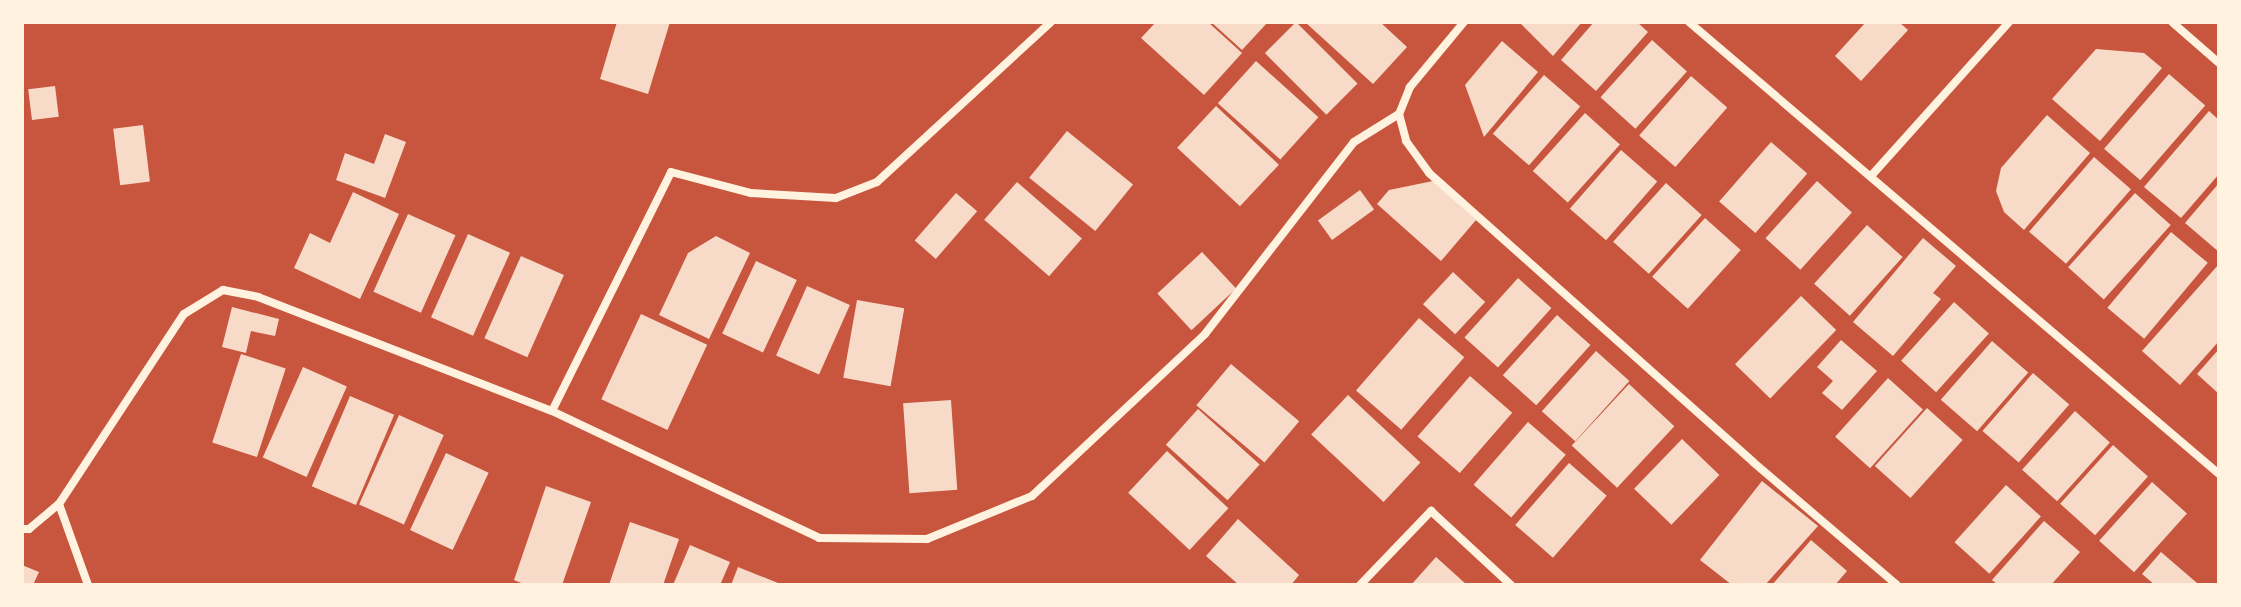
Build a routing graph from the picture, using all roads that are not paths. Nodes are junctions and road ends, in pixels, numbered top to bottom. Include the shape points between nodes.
1 (1051, 22) edge
2 (1464, 22) edge
3 (1689, 22) edge
4 (2009, 22) edge
5 (2172, 22) edge
6 (2219, 63) edge
7 (1399, 114) junction
8 (1871, 176) junction
9 (552, 411) junction
10 (2219, 474) edge
11 (59, 504) junction
12 (22, 529) edge
13 (88, 585) edge
14 (1360, 585) edge
15 (1511, 585) edge
16 (1897, 585) edge

1 - 9 street via 877,182 836,198 751,193 671,172
2 - 7 street via 1410,87
3 - 8 street
4 - 8 street
5 - 6 street
7 - 9 street via 1354,142 1205,334 1032,496 927,539 819,538
7 - 16 street via 1406,141 1429,173
8 - 10 street
9 - 11 street via 258,297 223,290 184,314
11 - 12 street
11 - 13 street
14 - 15 street via 1431,511

